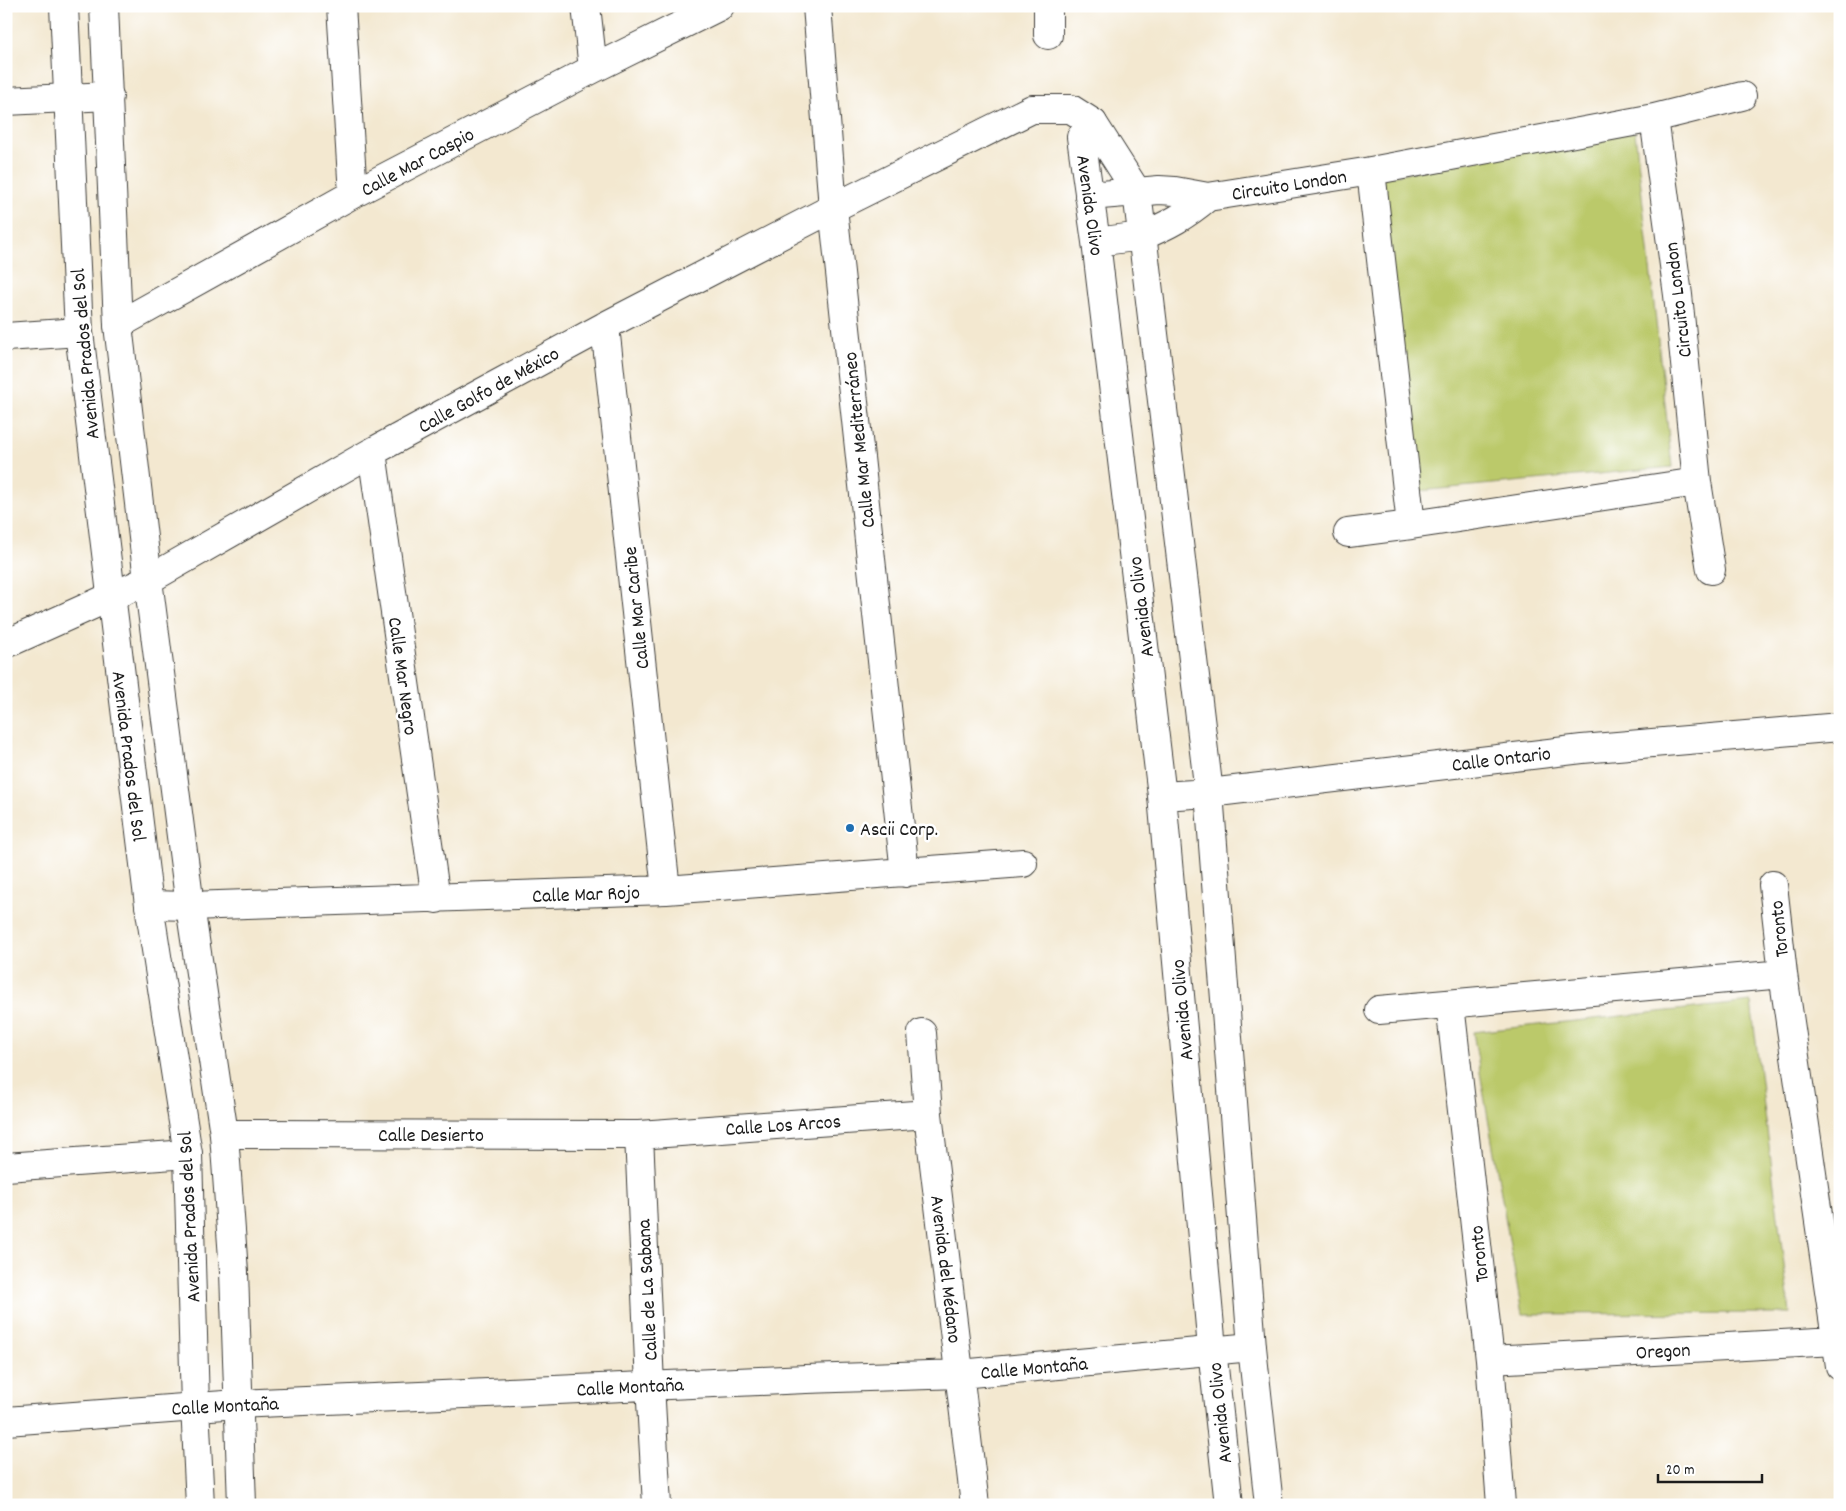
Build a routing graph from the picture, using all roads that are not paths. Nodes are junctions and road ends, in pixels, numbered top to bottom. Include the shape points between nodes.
1 (64, 6) edge
2 (104, 6) edge
3 (341, 6) edge
4 (586, 6) edge
5 (720, 6) edge
6 (817, 6) edge
7 (1048, 6) edge
8 (1048, 35) dead end
9 (593, 69) junction
10 (109, 96) junction
11 (1742, 96) dead end
12 (70, 97) junction
13 (6, 102) edge
14 (1654, 118) junction
15 (1093, 124) junction
16 (1371, 171) junction
17 (1137, 192) junction
18 (353, 194) junction
19 (1089, 196) junction
20 (1208, 197) junction
21 (833, 208) junction
22 (1142, 236) junction
23 (1096, 242) junction
24 (118, 325) junction
25 (605, 326) junction
26 (79, 332) junction
27 (6, 337) edge
28 (372, 452) junction
29 (1697, 482) junction
30 (1411, 524) junction
31 (1348, 533) dead end
32 (1711, 570) dead end
33 (148, 580) junction
34 (110, 596) junction
35 (6, 644) edge
36 (1840, 727) edge
37 (1209, 794) junction
38 (1162, 796) junction
39 (1023, 863) dead end
40 (906, 873) junction
41 (1773, 885) dead end
42 (666, 890) junction
43 (436, 899) junction
44 (149, 905) junction
45 (190, 906) junction
46 (1784, 974) junction
47 (1450, 1004) junction
48 (1379, 1010) dead end
49 (922, 1033) dead end
50 (928, 1114) junction
51 (224, 1134) junction
52 (639, 1135) junction
53 (188, 1154) junction
54 (6, 1167) edge
55 (1252, 1347) junction
56 (1212, 1349) junction
57 (1838, 1353) edge
58 (1490, 1360) junction
59 (960, 1374) junction
60 (650, 1385) junction
61 (238, 1404) junction
62 (195, 1406) junction
63 (6, 1421) edge
64 (200, 1505) edge
65 (242, 1505) edge
66 (657, 1505) edge
67 (975, 1505) edge
68 (1229, 1505) edge
69 (1269, 1505) edge
70 (1501, 1505) edge

1 - 12 street, Avenida Prados del Sol
2 - 10 street, Avenida Prados del Sol
3 - 18 street
4 - 9 street
5 - 9 street, Calle Mar Caspio
6 - 21 street, Calle Mar Mediterráneo
7 - 8 street
9 - 18 street, Calle Mar Caspio
10 - 12 street
10 - 24 street, Avenida Prados del Sol
11 - 14 street, Circuito London
12 - 13 street
12 - 26 street, Avenida Prados del Sol
14 - 16 street, Circuito London
14 - 29 street, Circuito London via 1678,295
15 - 17 street, Avenida Olivo
15 - 19 street, Avenida Olivo via 1081,137
15 - 21 street, Calle Golfo de México via 1071,109 1032,109
16 - 20 street, Circuito London
16 - 30 street, Circuito London
17 - 19 street, Circuito London
17 - 20 street, Circuito London via 1175,191
17 - 22 street, Avenida Olivo
18 - 24 street, Calle Mar Caspio
19 - 23 street, Avenida Olivo
20 - 22 street, Circuito London via 1185,216
21 - 25 street, Calle Golfo de México
21 - 40 street, Calle Mar Mediterráneo
22 - 23 street, Circuito London
22 - 37 street, Avenida Olivo
23 - 38 street, Avenida Olivo
24 - 33 street, Avenida Prados del Sol
25 - 28 street, Calle Golfo de México
25 - 42 street, Calle Mar Caribe
26 - 27 street
26 - 34 street, Avenida Prados del Sol
28 - 33 street, Calle Golfo de México
28 - 43 street, Calle Mar Negro
29 - 30 street
29 - 32 street, Circuito London
30 - 31 street
33 - 34 street, Calle Golfo de México
33 - 45 street, Avenida Prados del Sol
34 - 35 street
34 - 44 street, Avenida Prados del Sol
36 - 37 street, Calle Ontario via 1582,749
37 - 38 street, Calle Ontario
37 - 55 street, Avenida Olivo
38 - 56 street, Avenida Olivo
39 - 40 street, Calle Mar Rojo
40 - 42 street, Calle Mar Rojo
41 - 46 street, Toronto
42 - 43 street, Calle Mar Rojo
43 - 45 street, Calle Mar Rojo
44 - 45 street, Calle Mar Rojo
44 - 53 street, Avenida Prados del Sol
45 - 51 street, Avenida Prados del Sol
46 - 47 street, Toronto
46 - 57 street, Toronto
47 - 48 street, Toronto
47 - 58 street, Toronto
49 - 50 street, Avenida del Médano
50 - 52 street, Calle Los Arcos
50 - 59 street, Avenida del Médano
51 - 52 street, Calle Desierto
51 - 61 street, Avenida Prados del Sol via 234,1272
52 - 60 street, Calle de La Sabana
53 - 54 street
53 - 62 street, Avenida Prados del Sol
55 - 56 street, Calle Montaña
55 - 69 street, Avenida Olivo
56 - 59 street, Calle Montaña
56 - 68 street, Avenida Olivo
57 - 58 street, Oregon
58 - 70 street, Toronto
59 - 60 street, Calle Montaña
59 - 67 street, Avenida del Médano
60 - 61 street, Calle Montaña
60 - 66 street, Calle de La Sabana
61 - 62 street, Calle Montaña
61 - 65 street, Avenida Prados del Sol
62 - 63 street, Calle Montaña
62 - 64 street, Avenida Prados del Sol

